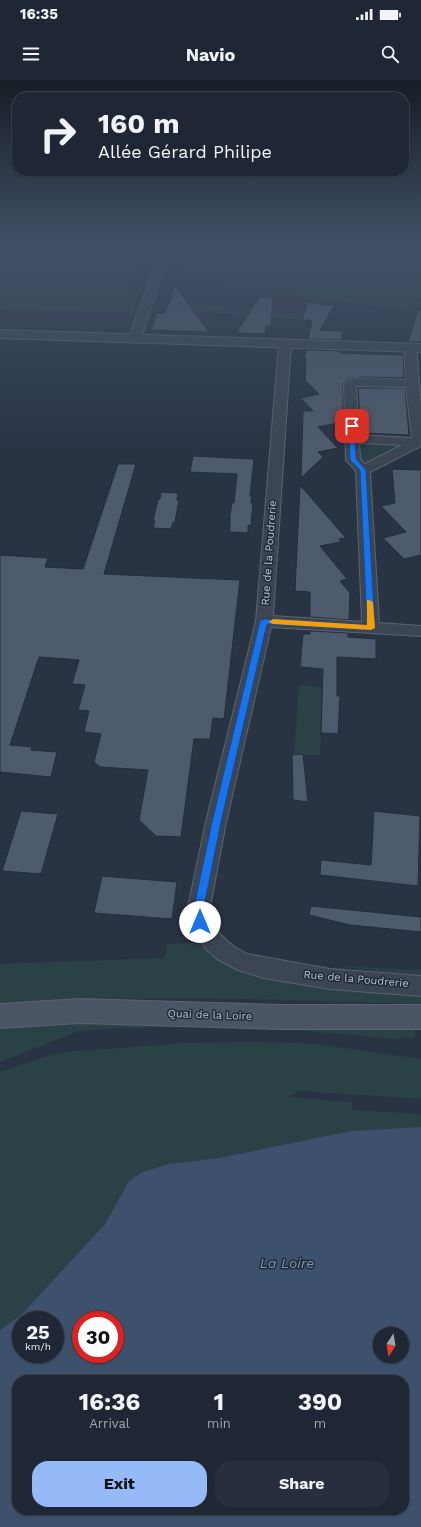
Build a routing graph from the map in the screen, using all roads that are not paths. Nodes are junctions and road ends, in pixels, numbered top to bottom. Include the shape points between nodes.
1 (143, 316) edge
2 (0, 334) edge
3 (135, 338) junction
4 (285, 344) junction
5 (415, 348) edge
6 (412, 384) junction
7 (352, 439) junction
8 (419, 442) junction
9 (363, 470) junction
10 (264, 621) junction
11 (371, 628) junction
12 (421, 631) edge
13 (421, 986) edge
14 (0, 1016) edge
15 (421, 1017) edge

1 - 3 street
2 - 3 street
3 - 4 street
4 - 5 street
4 - 10 street, Rue de la Poudrerie
5 - 6 street
6 - 7 street via 350,384
6 - 8 street
7 - 8 street
7 - 9 street via 353,460
8 - 9 street
9 - 11 street
10 - 11 street
10 - 13 street, Rue de la Poudrerie via 216,822 198,912 200,922 207,936 220,947 240,960 266,968 330,979
11 - 12 street
14 - 15 main road, Quai de la Loire via 80,1011

